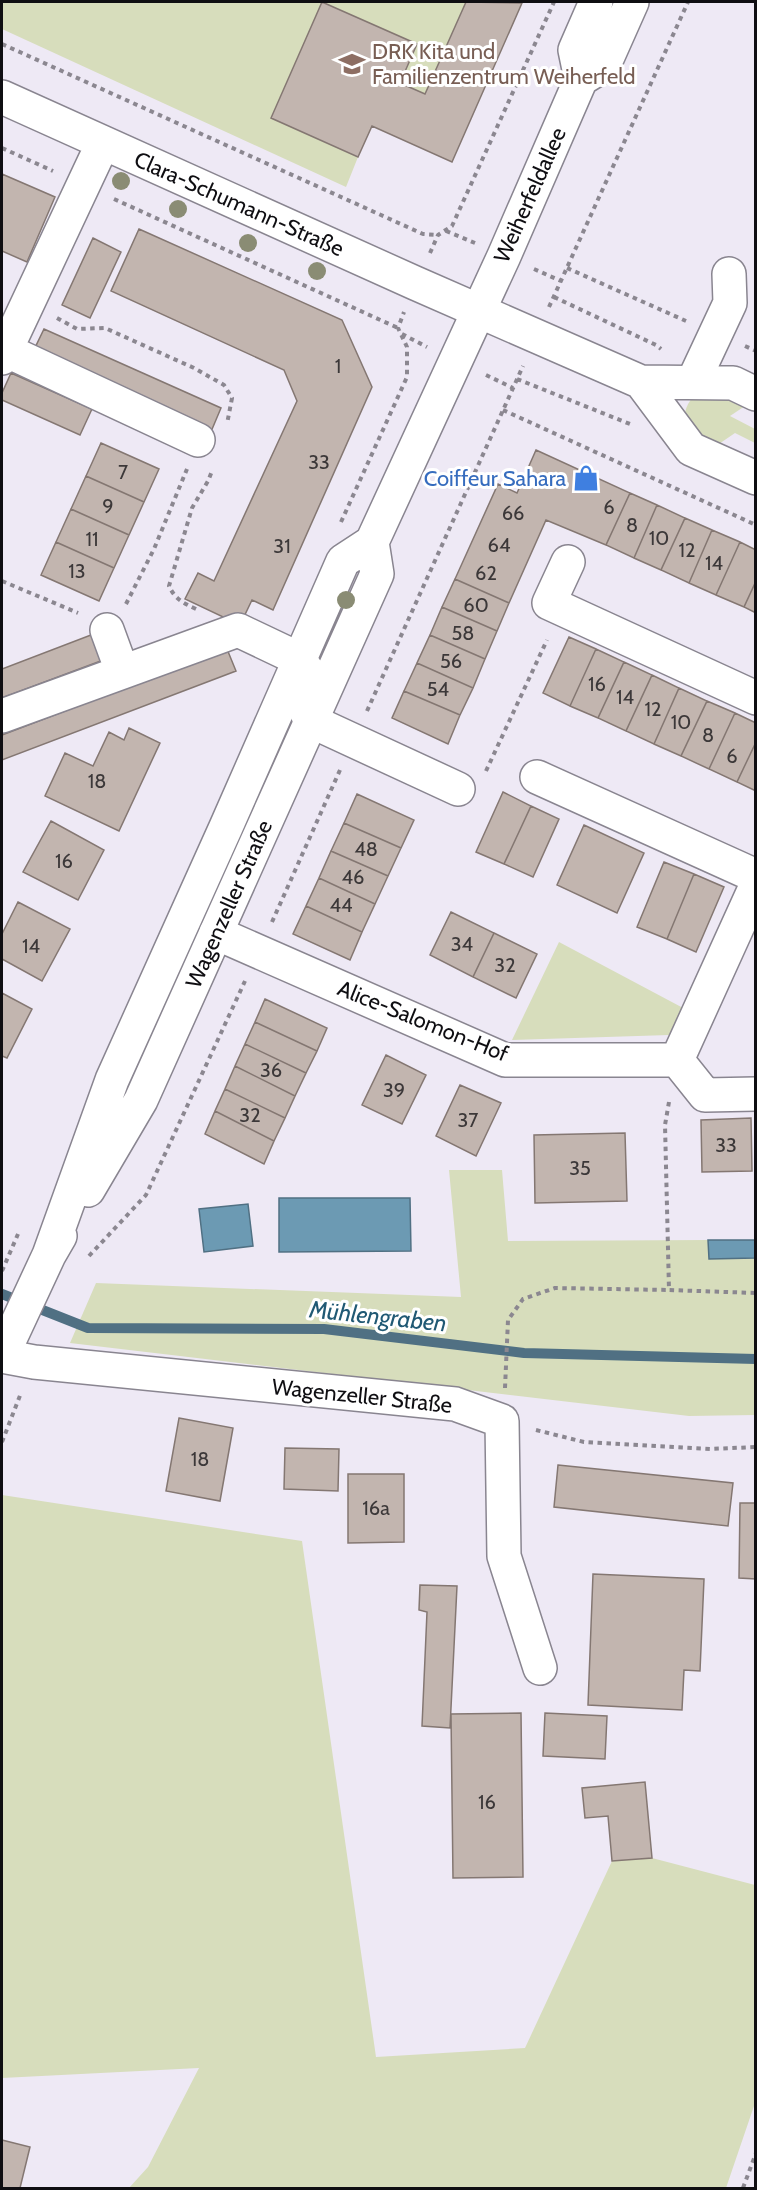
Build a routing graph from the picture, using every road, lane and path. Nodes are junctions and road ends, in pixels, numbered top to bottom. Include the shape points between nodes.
1 (554, 2) edge
2 (596, 2) edge
3 (632, 2) edge
4 (688, 2) edge
5 (2, 44) edge
6 (581, 79) junction
7 (2, 97) edge
8 (103, 143) junction
9 (2, 148) edge
10 (84, 185) junction
11 (438, 235) junction
12 (567, 268) junction
13 (729, 274) dead end
14 (415, 284) junction
15 (554, 297) junction
16 (477, 310) junction
17 (398, 328) junction
18 (401, 334) dead end
19 (716, 334) junction
20 (537, 335) junction
21 (756, 351) edge
22 (3, 354) edge
23 (517, 379) junction
24 (641, 382) junction
25 (693, 382) junction
26 (756, 394) edge
27 (503, 410) junction
28 (636, 427) dead end
29 (198, 440) joint
30 (756, 478) edge
31 (756, 525) edge
32 (372, 542) junction
33 (568, 562) dead end
34 (2, 581) edge
35 (126, 604) dead end
36 (562, 609) junction
37 (93, 622) joint
38 (341, 650) junction
39 (295, 669) junction
40 (122, 671) junction
41 (756, 698) edge
42 (316, 707) junction
43 (2, 716) edge
44 (267, 736) junction
45 (353, 740) junction
46 (537, 777) dead end
47 (458, 789) joint
48 (756, 876) edge
49 (756, 886) edge
50 (216, 933) junction
51 (258, 952) junction
52 (677, 1060) junction
53 (756, 1094) edge
54 (49, 1254) junction
55 (83, 1262) dead end
56 (669, 1290) junction
57 (756, 1293) edge
58 (2, 1356) edge
59 (506, 1372) dead end
60 (502, 1421) junction
61 (756, 1447) edge
62 (540, 1668) dead end
63 (756, 2152) edge
64 (743, 2188) edge

1 - 11 path via 452,226
2 - 6 street via 575,50
3 - 6 street via 604,65
4 - 12 path
5 - 11 path via 423,234
6 - 16 street, Weiherfeldallee
7 - 8 street, Clara-Schumann-Straße
8 - 10 street
8 - 14 street, Clara-Schumann-Straße
9 - 10 path
10 - 17 path
10 - 22 street
11 - 14 path
12 - 15 path
12 - 19 path
13 - 19 street via 730,303
14 - 16 street, Clara-Schumann-Straße
14 - 17 path
15 - 20 path
15 - 25 path via 656,345
16 - 20 street, Clara-Schumann-Straße
16 - 32 street
17 - 18 path
19 - 21 path
19 - 25 street
20 - 23 path
20 - 24 street, Clara-Schumann-Straße
22 - 29 street
23 - 27 path
23 - 28 path
24 - 25 street
24 - 30 street via 691,448
25 - 26 street via 733,383
27 - 31 path
27 - 45 path
29 - 35 path via 154,549
32 - 38 street, Wagenzeller Straße via 377,574
32 - 39 street, Wagenzeller Straße via 343,561
33 - 36 street via 549,603
34 - 37 path
36 - 41 street
36 - 47 path via 483,778
37 - 40 street
38 - 39 street
38 - 42 street, Wagenzeller Straße
39 - 40 street via 238,630
39 - 42 street
39 - 44 street, Wagenzeller Straße
40 - 43 street
42 - 44 street
42 - 45 street
42 - 50 street, Wagenzeller Straße
44 - 54 street, Wagenzeller Straße via 112,1080
45 - 47 street
45 - 51 path
46 - 48 street
49 - 52 street
50 - 51 street, Alice-Salomon-Hof
50 - 54 street, Wagenzeller Straße via 141,1100
51 - 52 street, Alice-Salomon-Hof via 505,1060
51 - 55 path via 146,1195
52 - 53 street via 705,1095
52 - 56 path via 665,1125
54 - 58 street, Wagenzeller Straße
56 - 57 path
56 - 59 path via 555,1287 524,1299 508,1320
58 - 60 street, Wagenzeller Straße via 455,1404
60 - 61 path via 584,1442 710,1449
60 - 62 street via 504,1556
63 - 64 path

